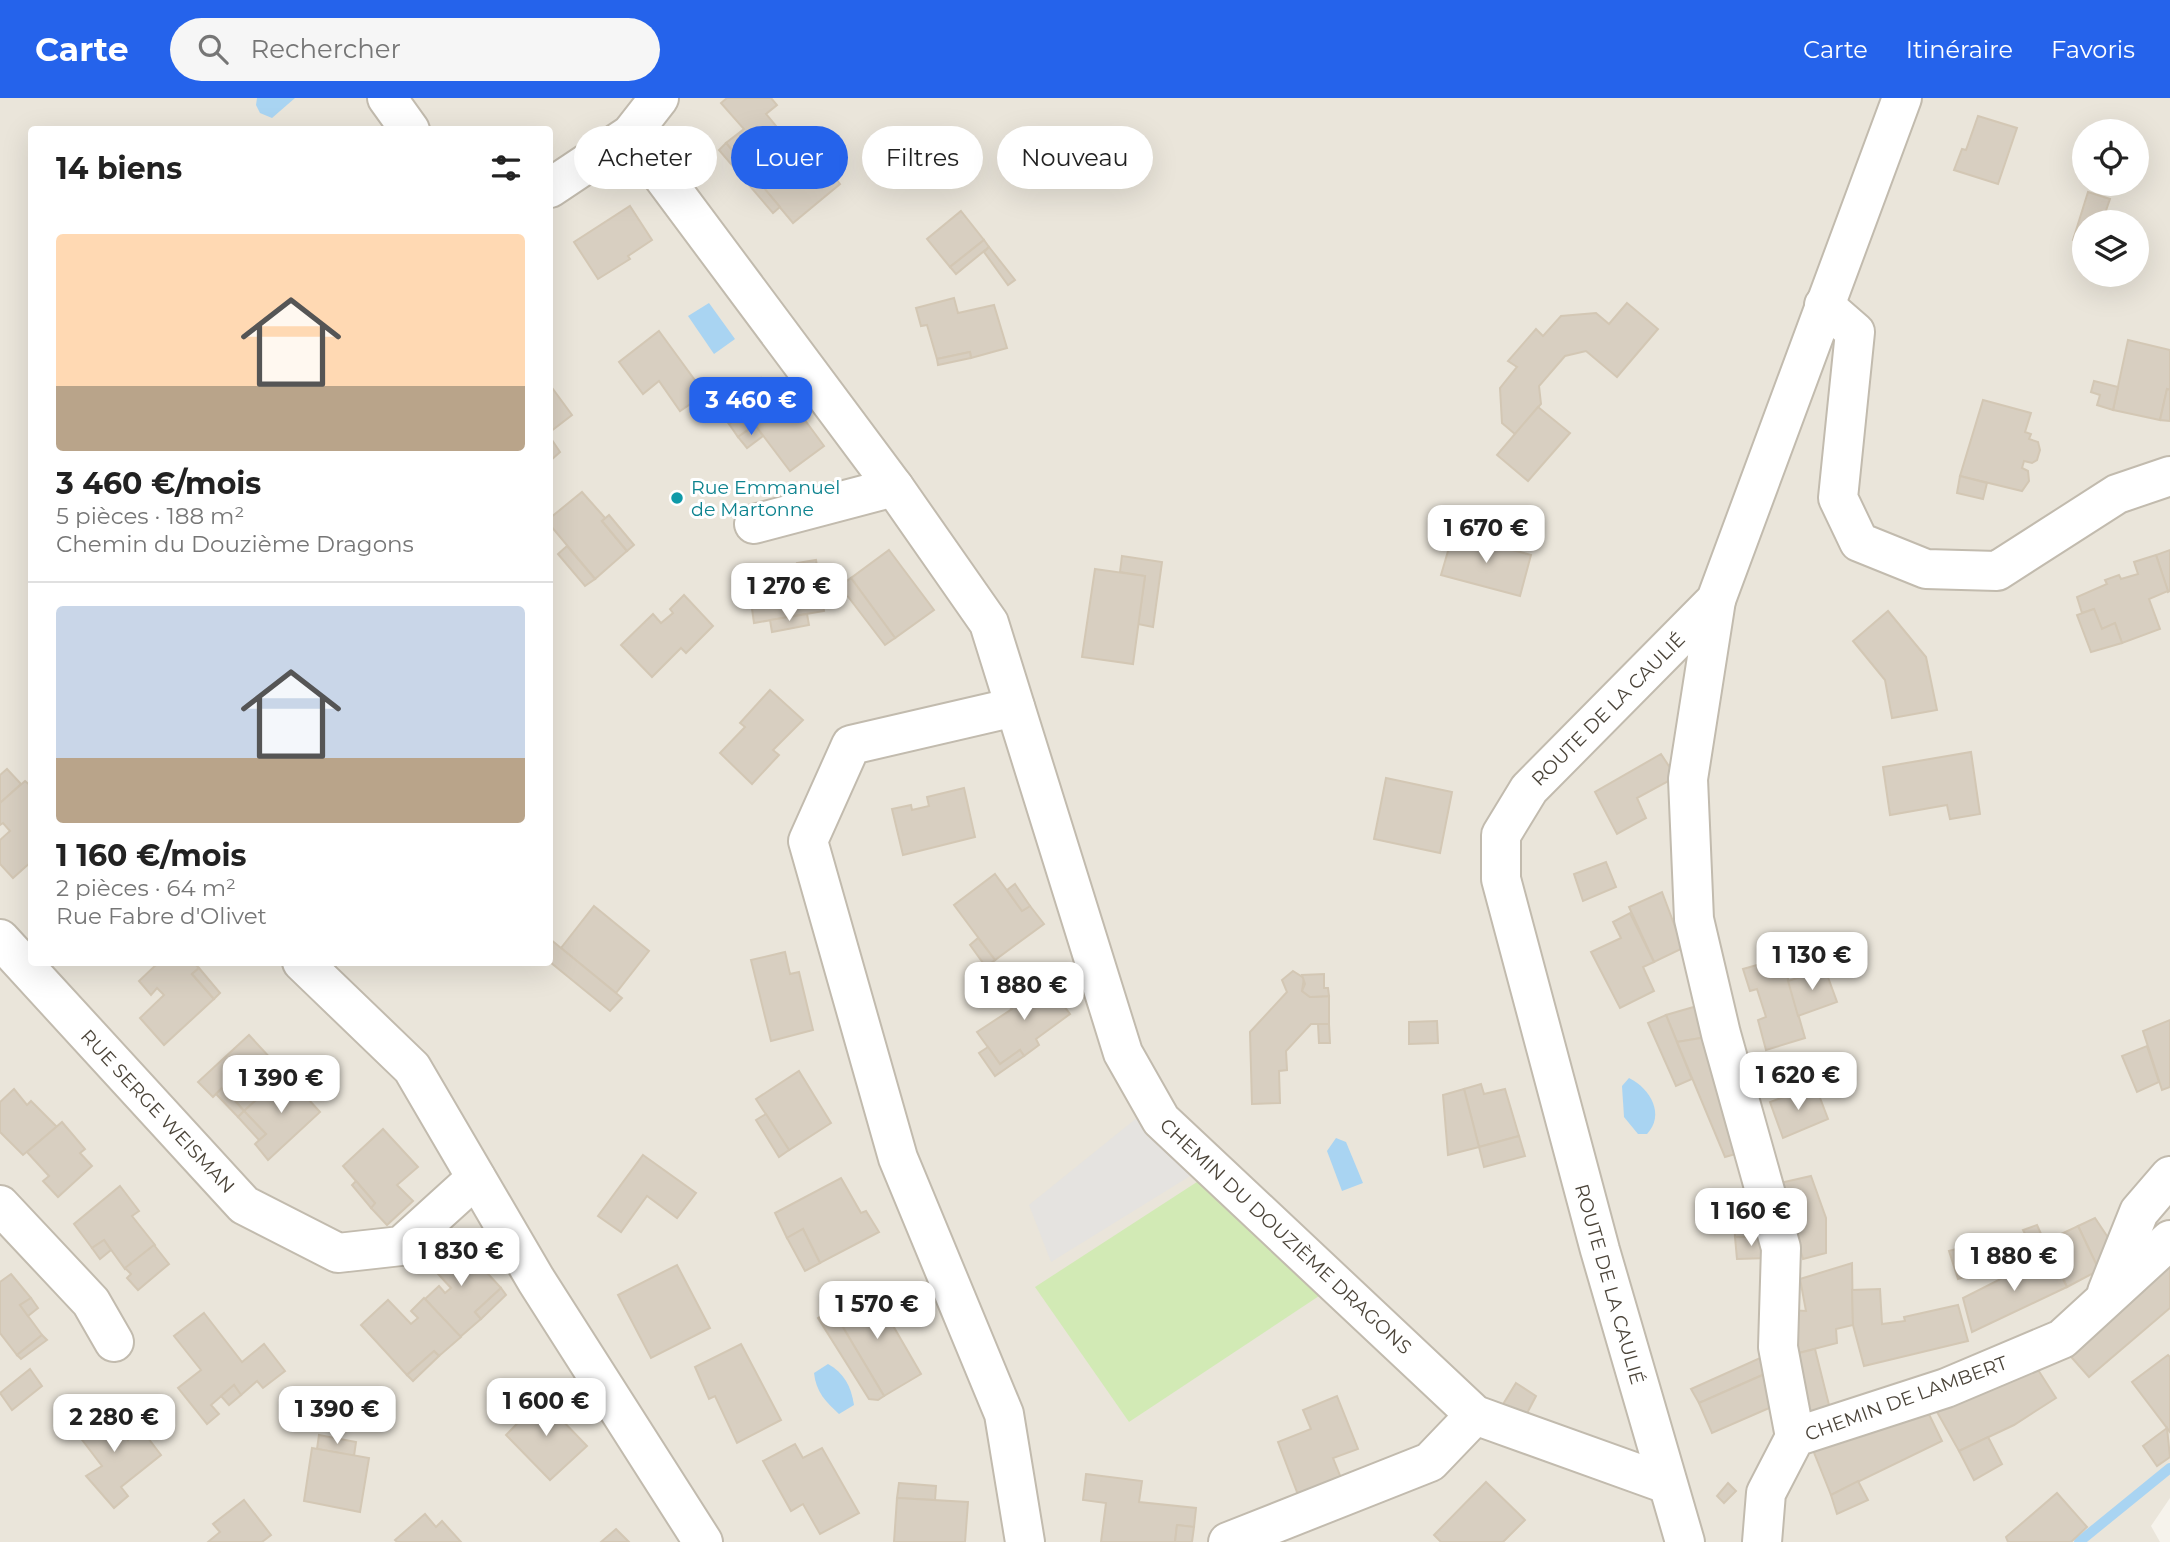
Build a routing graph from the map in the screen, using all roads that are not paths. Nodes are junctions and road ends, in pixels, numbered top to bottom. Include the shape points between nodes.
1 (387, 98) edge
2 (659, 98) edge
3 (1902, 98) edge
4 (408, 126) edge
5 (637, 126) edge
6 (574, 172) edge
7 (553, 186) edge
8 (672, 189) edge
9 (1824, 305) junction
10 (2170, 476) edge
11 (894, 486) junction
12 (754, 524) dead end
13 (1716, 600) junction
14 (1015, 707) junction
15 (0, 940) edge
16 (306, 966) edge
17 (2170, 1176) edge
18 (476, 1178) junction
19 (0, 1205) edge
20 (2170, 1240) edge
21 (2104, 1301) junction
22 (114, 1342) dead end
23 (1475, 1415) junction
24 (1795, 1437) junction
25 (1667, 1484) junction
26 (1684, 1541) edge
27 (703, 1542) edge
28 (1025, 1542) edge
29 (1228, 1542) edge
30 (1762, 1542) edge

1 - 4 street
2 - 5 street
3 - 9 street, ROUTE DE LA CAULIÉ
6 - 7 street
8 - 11 street, CHEMIN DU DOUZIÈME DRAGONS
9 - 10 street via 1855,332 1838,498 1859,542 1926,569 1997,571 2118,494
9 - 13 street, ROUTE DE LA CAULIÉ
11 - 12 street
11 - 14 street, CHEMIN DU DOUZIÈME DRAGONS via 989,623
13 - 24 street via 1688,779 1694,919 1781,1248 1778,1347
13 - 25 street, ROUTE DE LA CAULIÉ via 1529,789 1501,835 1501,878
14 - 23 street, CHEMIN DU DOUZIÈME DRAGONS via 1122,1053 1161,1121
14 - 28 street via 851,746 808,841 898,1158 1004,1414
15 - 18 street, RUE SERGE WEISMAN via 244,1205 338,1253 401,1246
16 - 18 street via 412,1068
17 - 21 street via 2139,1212
18 - 27 street
19 - 22 street via 91,1302
20 - 21 street, CHEMIN DE LAMBERT
21 - 24 street, CHEMIN DE LAMBERT via 2062,1339 1946,1388
23 - 25 street, CHEMIN DU DOUZIÈME DRAGONS
23 - 29 street via 1430,1462
24 - 30 street, CHEMIN DE LAMBERT via 1766,1493
25 - 26 street, ROUTE DE LA CAULIÉ

